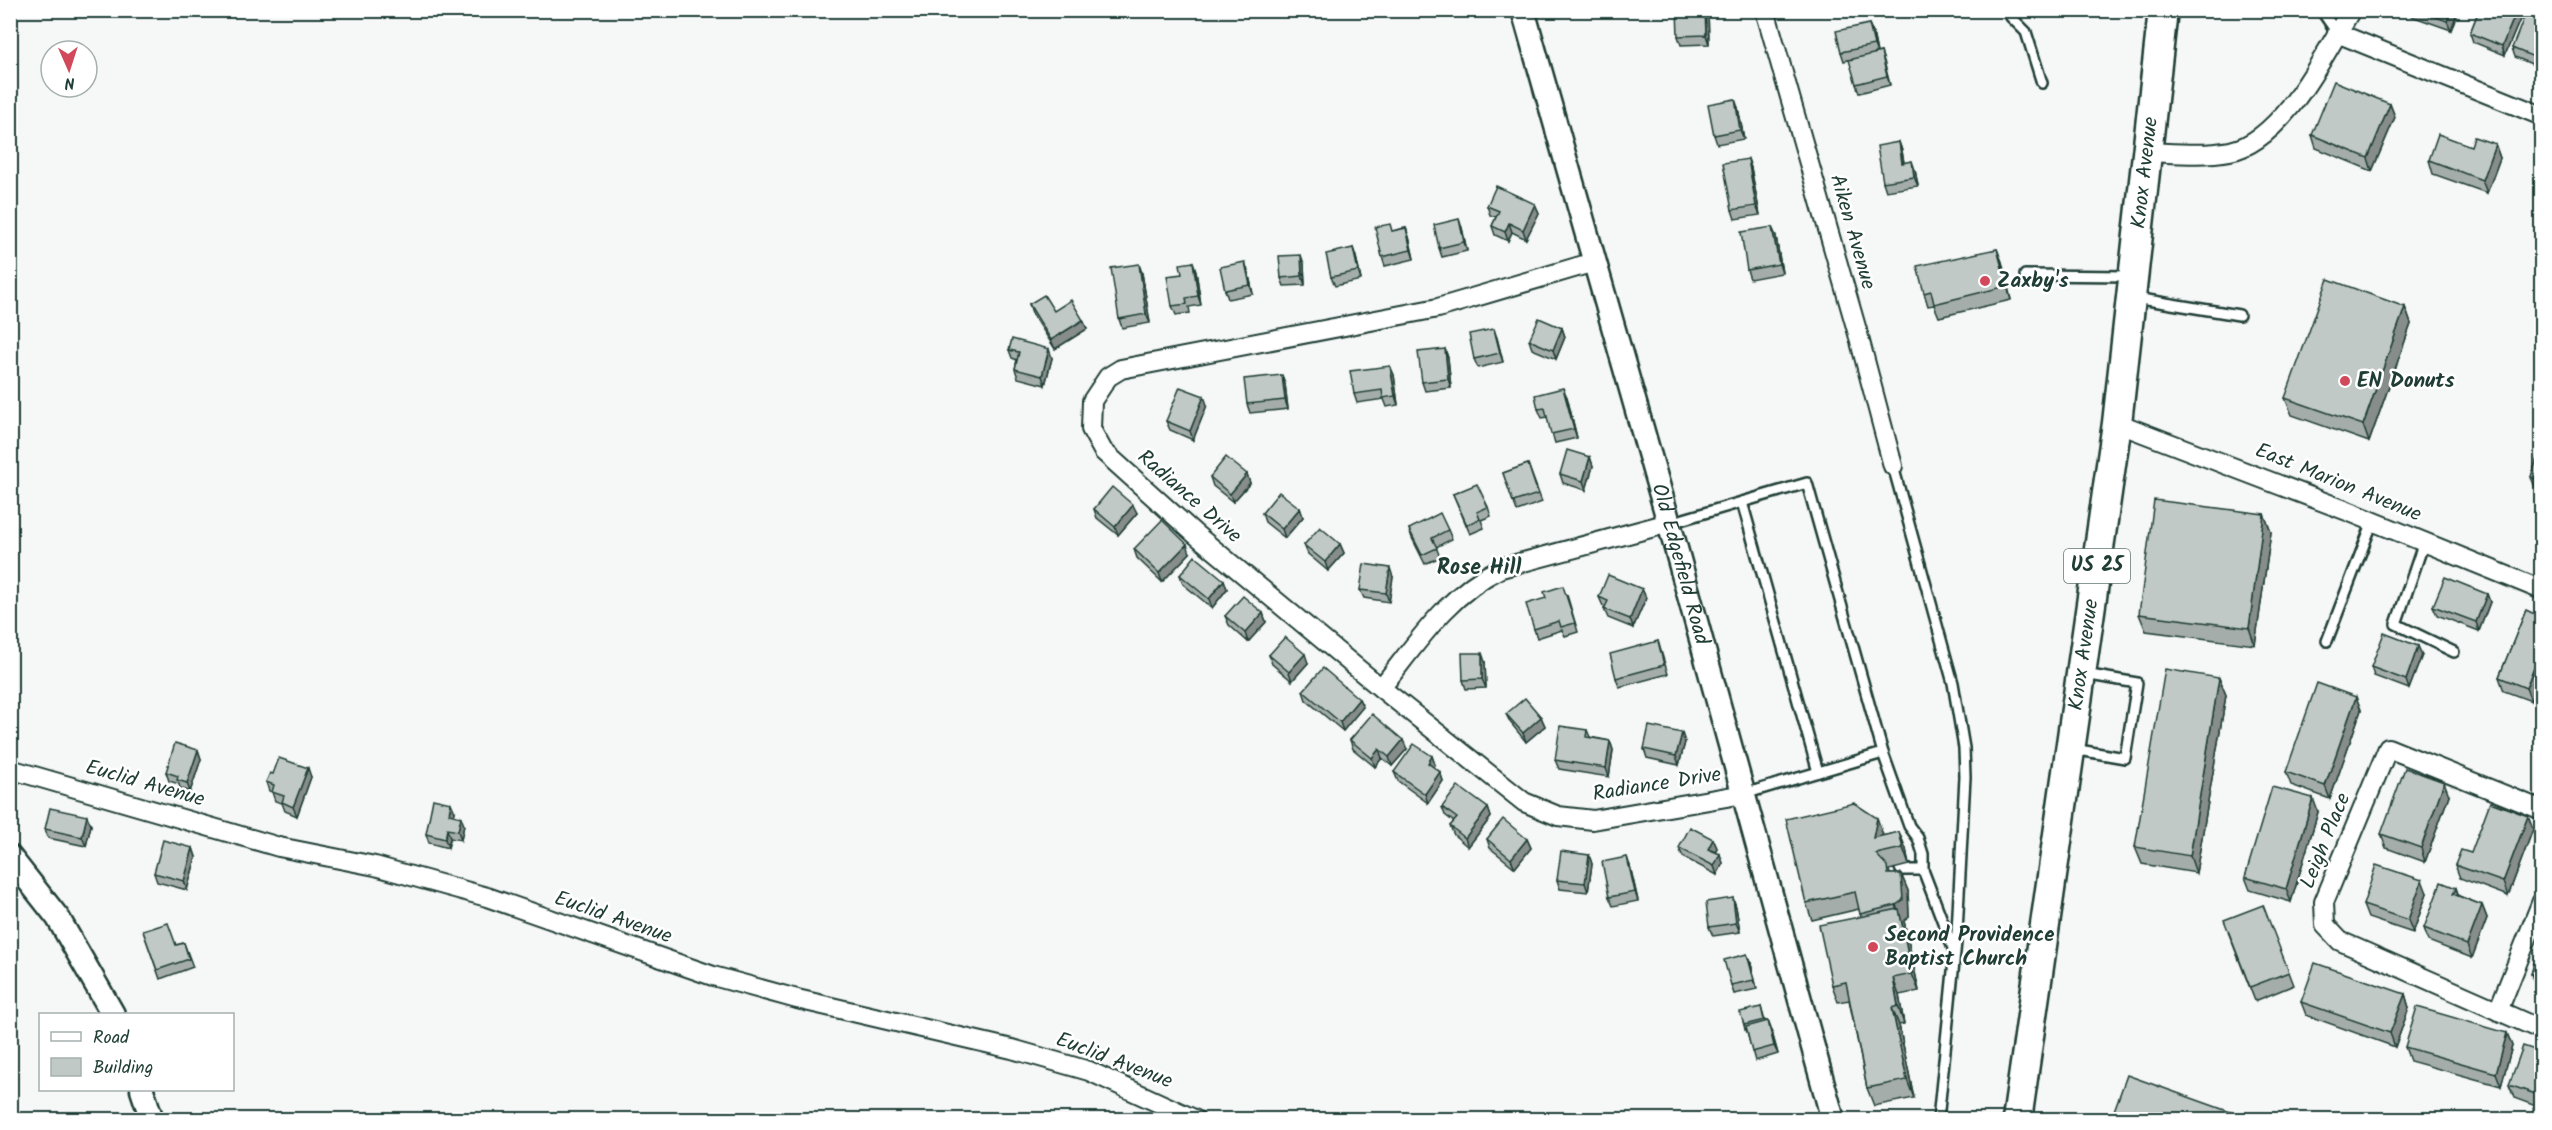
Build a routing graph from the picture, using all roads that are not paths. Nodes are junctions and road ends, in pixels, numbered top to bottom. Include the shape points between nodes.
1 (1523, 10) edge
2 (1765, 10) edge
3 (2008, 10) edge
4 (2163, 10) edge
5 (2321, 10) edge
6 (2351, 10) edge
7 (2337, 33) junction
8 (2042, 83) dead end
9 (2541, 116) edge
10 (2147, 152) junction
11 (1594, 262) junction
12 (2025, 274) dead end
13 (2134, 286) junction
14 (2239, 315) dead end
15 (2117, 423) junction
16 (1893, 466) joint
17 (1742, 502) junction
18 (2373, 521) junction
19 (1670, 523) junction
20 (2424, 542) junction
21 (2541, 590) edge
22 (2327, 641) dead end
23 (2454, 652) dead end
24 (2081, 674) junction
25 (1381, 688) junction
26 (2070, 748) junction
27 (1883, 753) junction
28 (10, 769) edge
29 (1818, 772) junction
30 (1744, 794) junction
31 (2541, 810) edge
32 (1896, 848) edge
33 (10, 857) edge
34 (1923, 870) junction
35 (2541, 901) edge
36 (1954, 953) junction
37 (2498, 1011) junction
38 (112, 1013) edge
39 (2541, 1030) edge
40 (143, 1091) edge
41 (152, 1119) edge
42 (1196, 1119) edge
43 (1833, 1119) edge
44 (1938, 1119) edge
45 (2017, 1119) edge

1 - 11 street, Old Edgefield Road
2 - 16 street, Aiken Avenue
3 - 8 lane via 2026,33
4 - 10 main road, Knox Avenue / US 25
5 - 7 lane
6 - 7 street
7 - 9 street
7 - 10 street via 2295,99 2250,144 2230,151
10 - 13 main road, Knox Avenue / US 25
11 - 19 street, Old Edgefield Road
11 - 25 street, Radiance Drive via 1438,308 1121,369 1099,388 1090,415 1091,429 1103,451 1195,534
12 - 13 lane
13 - 14 lane
13 - 15 main road, Knox Avenue / US 25
15 - 18 street, East Marion Avenue
15 - 24 main road, Knox Avenue / US 25
16 - 36 lane via 1960,715 1965,777
17 - 19 lane
17 - 27 lane via 1807,483
17 - 29 lane
18 - 20 street, East Marion Avenue
18 - 22 lane
19 - 25 street via 1501,568 1482,578 1449,603
19 - 30 street, Old Edgefield Road
20 - 21 street, East Marion Avenue
20 - 23 lane via 2396,624
24 - 26 main road, Knox Avenue / US 25
24 - 26 lane via 2137,683 2125,758
25 - 30 street, Radiance Drive via 1517,797 1558,816 1593,820
26 - 45 main road, Knox Avenue / US 25
27 - 29 lane
27 - 34 lane via 1906,829 1921,846
28 - 42 street, Euclid Avenue via 279,847 375,866 488,897 713,976 1089,1071
29 - 30 lane
30 - 43 street, Old Edgefield Road
31 - 37 street, Leigh Place via 2388,748 2324,902 2325,925 2340,940
32 - 34 lane via 1895,858 1901,870
33 - 38 street via 58,918
34 - 36 lane
35 - 37 street
36 - 44 lane
37 - 39 street, Leigh Place
40 - 41 street

